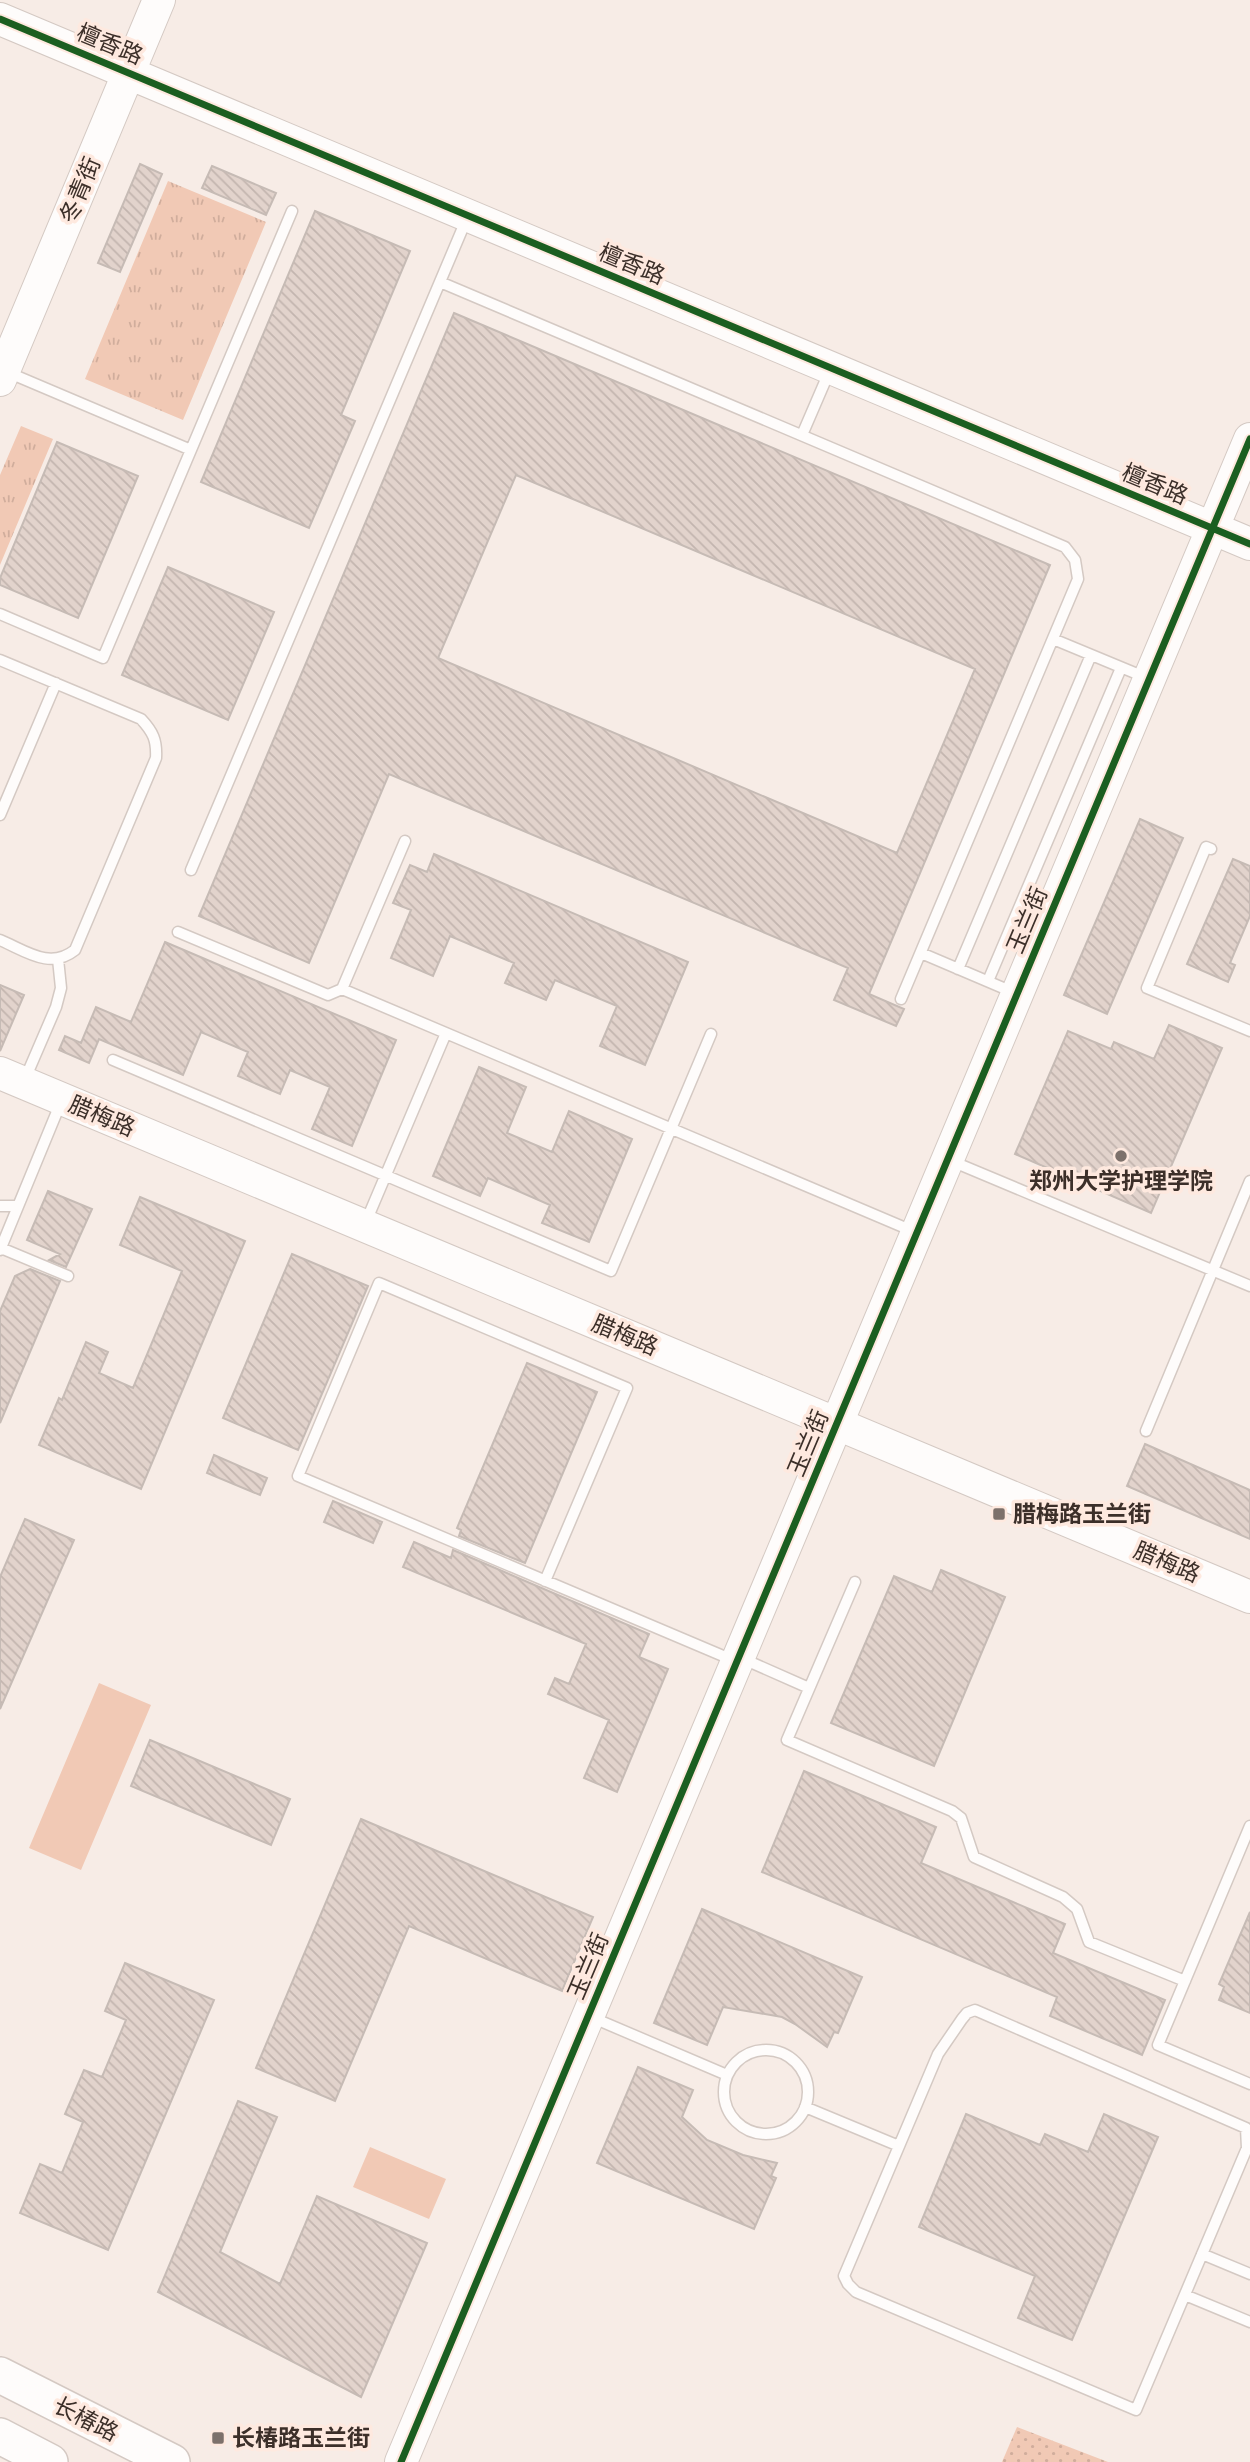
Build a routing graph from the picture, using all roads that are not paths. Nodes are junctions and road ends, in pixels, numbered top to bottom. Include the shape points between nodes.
1 (159, 0) edge
2 (0, 19) edge
3 (129, 73) junction
4 (292, 211) dead end
5 (468, 216) junction
6 (440, 282) junction
7 (831, 368) junction
8 (2, 376) edge
9 (802, 435) junction
10 (1250, 439) edge
11 (191, 450) junction
12 (1212, 528) junction
13 (1250, 544) edge
14 (0, 614) edge
15 (1054, 639) junction
16 (1091, 655) junction
17 (0, 660) edge
18 (1121, 668) junction
19 (1149, 680) junction
20 (56, 683) junction
21 (0, 816) edge
22 (405, 841) dead end
23 (1211, 849) dead end
24 (191, 870) dead end
25 (178, 932) dead end
26 (0, 940) edge
27 (921, 953) junction
28 (58, 960) junction
29 (958, 969) junction
30 (988, 981) junction
31 (342, 989) junction
32 (1017, 994) junction
33 (901, 999) dead end
34 (1250, 1031) edge
35 (446, 1033) junction
36 (711, 1034) dead end
37 (113, 1060) dead end
38 (12, 1078) edge
39 (62, 1100) junction
40 (671, 1128) junction
41 (948, 1160) junction
42 (386, 1175) junction
43 (1250, 1181) edge
44 (0, 1206) edge
45 (18, 1206) junction
46 (364, 1226) junction
47 (918, 1233) junction
48 (0, 1249) edge
49 (1213, 1270) junction
50 (68, 1276) dead end
51 (1250, 1286) edge
52 (837, 1424) junction
53 (1146, 1431) dead end
54 (545, 1581) junction
55 (855, 1582) dead end
56 (1250, 1597) edge
57 (738, 1660) junction
58 (809, 1688) junction
59 (1250, 1826) edge
60 (1185, 1981) junction
61 (588, 2016) junction
62 (727, 2075) junction
63 (1250, 2084) edge
64 (805, 2107) junction
65 (899, 2146) junction
66 (1202, 2254) junction
67 (1250, 2274) edge
68 (1185, 2295) junction
69 (1250, 2322) edge
70 (0, 2375) edge
71 (0, 2437) edge
72 (50, 2462) edge
73 (172, 2462) edge
74 (401, 2462) edge

1 - 3 street, 冬青街
2 - 3 street, 檀香路
3 - 5 street, 檀香路
3 - 8 street, 冬青街
4 - 11 lane
5 - 6 lane
5 - 7 street, 檀香路
6 - 9 lane
6 - 24 lane
7 - 9 lane
7 - 12 street, 檀香路
8 - 11 lane
9 - 15 lane via 1065,547 1075,560 1079,579
10 - 12 street, 玉兰街
11 - 14 lane via 103,658
12 - 13 street, 檀香路
12 - 19 street, 玉兰街
15 - 16 lane
15 - 27 lane
16 - 18 lane
16 - 29 lane
17 - 20 lane
18 - 19 lane
18 - 30 lane
19 - 32 street, 玉兰街
20 - 21 lane
20 - 28 lane via 141,719 157,742 156,758 75,950
22 - 31 lane
23 - 34 lane via 1206,847 1147,988
25 - 31 lane via 328,995
26 - 28 lane via 50,961
27 - 29 lane
27 - 33 lane
28 - 38 lane via 61,988 56,1007
29 - 30 lane
30 - 32 lane
31 - 35 lane
32 - 41 street, 玉兰街
35 - 40 lane
35 - 42 lane
36 - 40 lane
37 - 42 lane
38 - 39 street, 腊梅路
39 - 45 lane
39 - 46 street, 腊梅路
40 - 42 lane via 611,1271
40 - 47 lane
41 - 47 street, 玉兰街
41 - 49 lane
42 - 46 lane
43 - 49 lane
44 - 45 lane
45 - 48 lane
46 - 52 street, 腊梅路
47 - 52 street, 玉兰街
48 - 50 lane
49 - 51 lane
49 - 53 lane
52 - 56 street, 腊梅路
52 - 57 street, 玉兰街
54 - 54 lane via 298,1476 379,1283 627,1388
54 - 57 lane
55 - 58 lane
57 - 58 lane
57 - 61 street, 玉兰街
58 - 60 lane via 787,1740 952,1811 961,1818 974,1857 1063,1897 1077,1909 1089,1942
59 - 60 lane
60 - 63 lane via 1158,2045
61 - 62 lane
61 - 74 street, 玉兰街
62 - 64 lane via 735,2062 753,2051 785,2053 807,2080
62 - 64 lane via 725,2104 745,2129 776,2133 796,2122
64 - 65 lane
65 - 66 lane via 938,2054 967,2012 975,2010 1246,2128 1247,2148
65 - 68 lane via 844,2276 856,2292 1136,2410
66 - 67 lane
66 - 68 lane
68 - 69 lane
70 - 73 main road, 长椿路
71 - 72 main road

